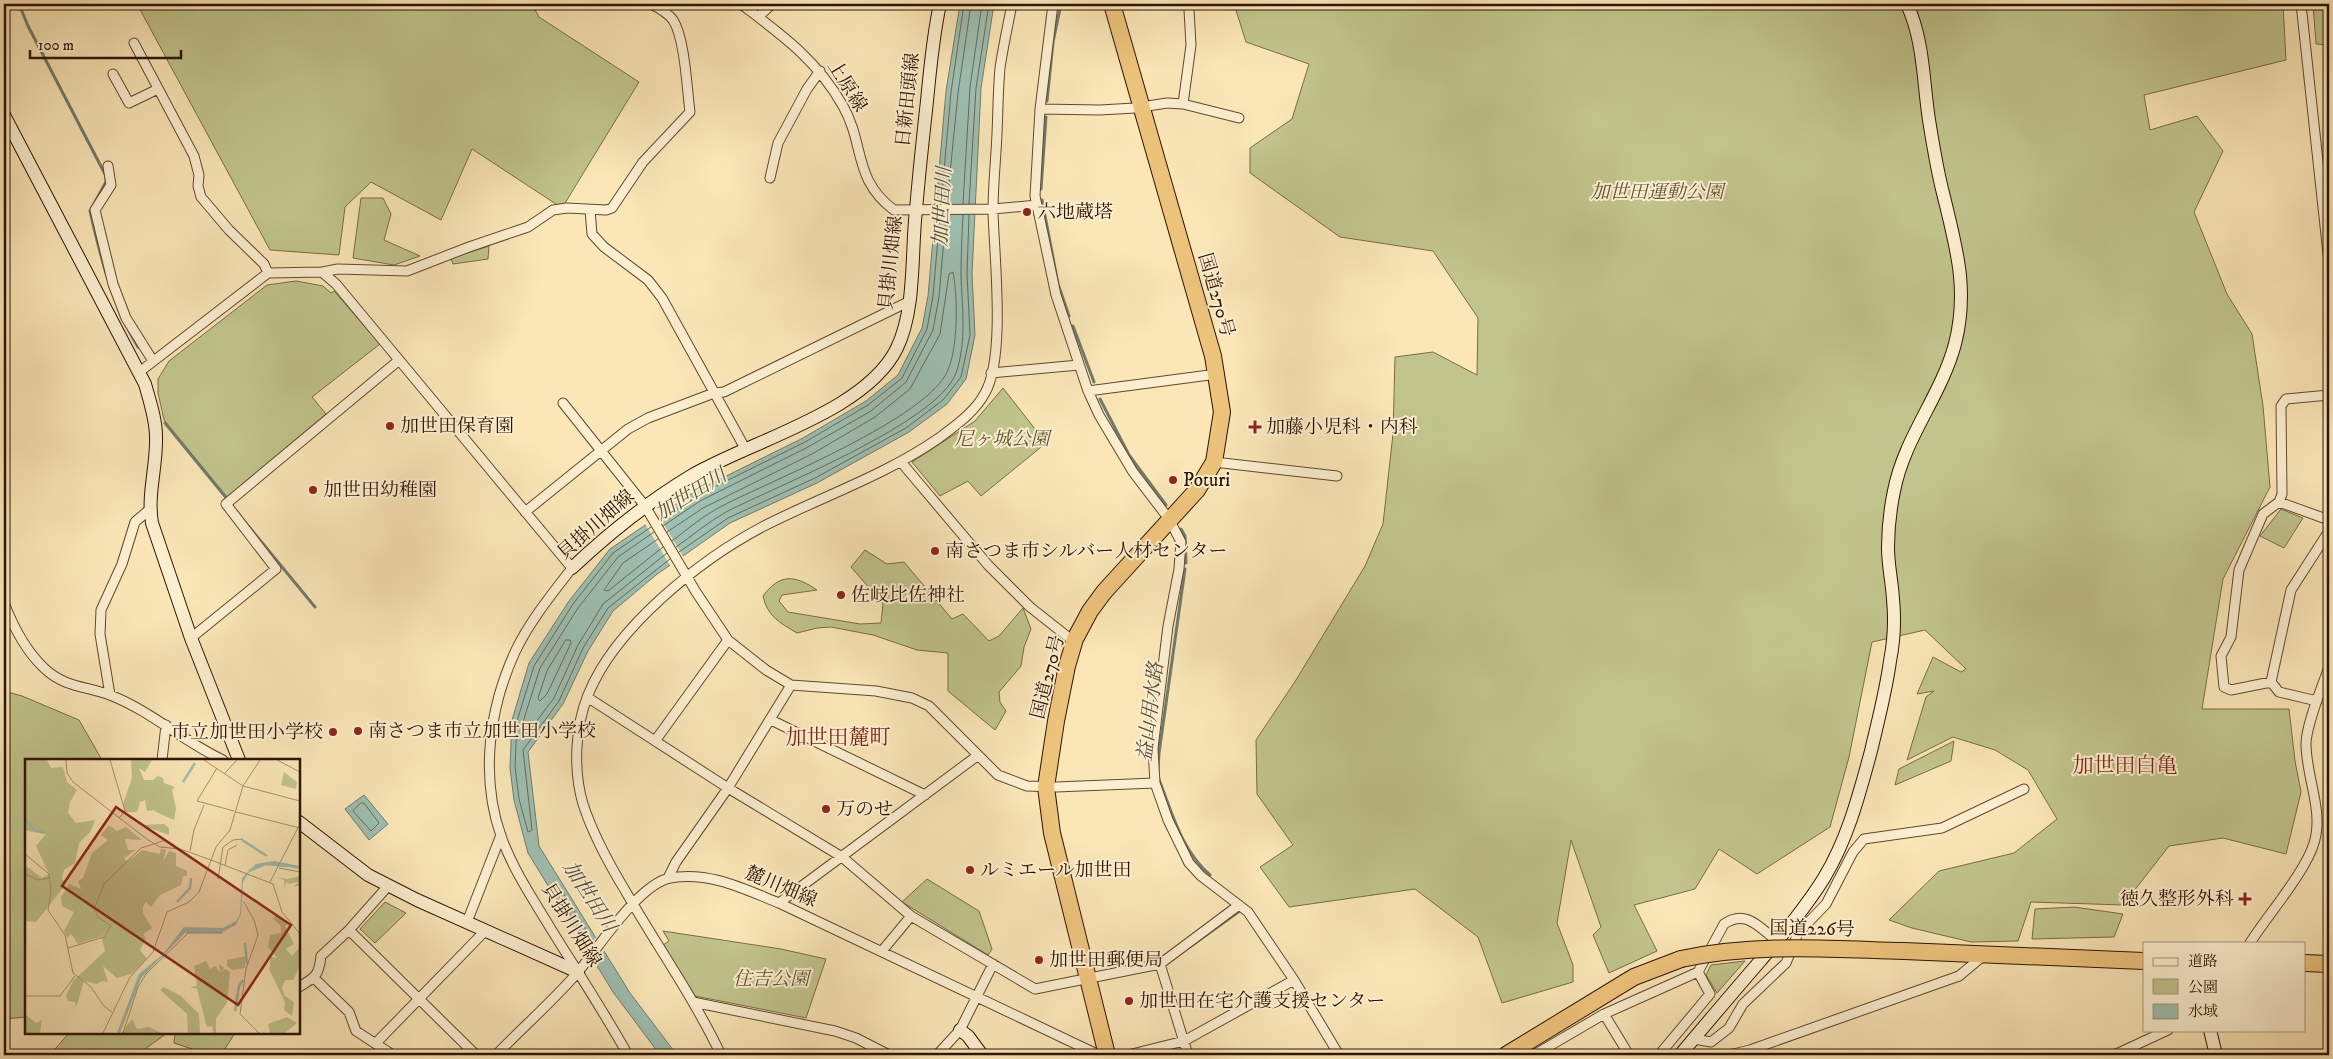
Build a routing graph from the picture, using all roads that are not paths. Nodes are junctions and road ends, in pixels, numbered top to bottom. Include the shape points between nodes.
1 (651, 4) edge
2 (741, 4) edge
3 (772, 4) edge
4 (940, 4) edge
5 (1012, 4) edge
6 (1053, 4) edge
7 (1112, 4) edge
8 (1907, 4) edge
9 (2301, 4) edge
10 (1189, 10) dead end
11 (758, 17) junction
12 (134, 43) dead end
13 (820, 71) junction
14 (113, 74) dead end
15 (158, 88) junction
16 (1183, 104) junction
17 (1141, 107) junction
18 (1040, 109) junction
19 (4, 115) edge
20 (1239, 118) dead end
21 (108, 166) dead end
22 (770, 178) dead end
23 (1037, 205) junction
24 (918, 207) junction
25 (990, 209) junction
26 (590, 210) junction
27 (2329, 263) edge
28 (322, 272) junction
29 (268, 273) junction
30 (908, 302) junction
31 (153, 361) junction
32 (398, 361) junction
33 (1079, 365) junction
34 (138, 373) junction
35 (991, 374) junction
36 (1217, 374) junction
37 (1088, 391) junction
38 (714, 393) junction
39 (2329, 395) edge
40 (563, 403) dead end
41 (600, 450) junction
42 (746, 450) junction
43 (901, 462) junction
44 (1214, 462) junction
45 (1337, 476) dead end
46 (2279, 502) junction
47 (646, 508) junction
48 (150, 509) junction
49 (525, 512) junction
50 (1170, 519) junction
51 (2329, 520) edge
52 (2329, 530) edge
53 (572, 568) junction
54 (685, 574) junction
55 (4, 604) edge
56 (190, 638) junction
57 (1075, 639) junction
58 (728, 640) junction
59 (2329, 667) edge
60 (2271, 682) junction
61 (791, 685) junction
62 (110, 695) junction
63 (587, 697) junction
64 (2317, 701) junction
65 (771, 720) junction
66 (166, 725) junction
67 (655, 741) junction
68 (977, 756) junction
69 (162, 759) edge
70 (221, 759) edge
71 (239, 759) edge
72 (1155, 783) junction
73 (1046, 787) junction
74 (728, 788) junction
75 (2024, 790) dead end
76 (925, 795) junction
77 (300, 823) edge
78 (501, 835) junction
79 (842, 857) junction
80 (668, 878) junction
81 (388, 886) junction
82 (779, 903) junction
83 (631, 906) junction
84 (1239, 906) junction
85 (910, 916) junction
86 (467, 922) junction
87 (349, 930) junction
88 (485, 931) junction
89 (1777, 941) junction
90 (2251, 942) edge
91 (882, 951) junction
92 (1983, 956) junction
93 (2143, 961) edge
94 (2306, 963) edge
95 (994, 964) junction
96 (1160, 964) junction
97 (2329, 964) edge
98 (580, 969) junction
99 (1698, 972) junction
100 (314, 978) junction
101 (1088, 979) junction
102 (1294, 980) junction
103 (300, 986) edge
104 (976, 996) junction
105 (419, 998) junction
106 (693, 1002) junction
107 (1604, 1014) junction
108 (960, 1030) junction
109 (2164, 1032) edge
110 (2210, 1032) edge
111 (1694, 1039) junction
112 (1184, 1041) junction
113 (376, 1043) junction
114 (393, 1055) edge
115 (476, 1055) edge
116 (496, 1055) edge
117 (628, 1055) edge
118 (721, 1055) edge
119 (889, 1055) edge
120 (937, 1055) edge
121 (982, 1055) edge
122 (1099, 1055) edge
123 (1107, 1055) edge
124 (1128, 1055) edge
125 (1188, 1055) edge
126 (1339, 1055) edge
127 (1506, 1055) edge
128 (1534, 1055) edge
129 (1630, 1055) edge
130 (1659, 1055) edge
131 (1680, 1055) edge
132 (1729, 1055) edge
133 (2114, 1055) edge
134 (2216, 1055) edge

1 - 26 street via 666,13 676,26 690,112 643,162 612,208
2 - 11 street, 上原線
3 - 11 street
4 - 24 street, 日新田頭線 via 932,48
5 - 25 street via 1000,70
6 - 18 street
7 - 17 highway, 国道270号
8 - 89 street via 1920,43 1942,191 1960,259 1961,311 1955,343 1943,378 1913,434 1894,489 1888,549 1894,624 1890,661 1857,805 1824,878
9 - 27 street
10 - 16 street via 1190,45
11 - 13 street, 上原線
12 - 15 street
13 - 22 street via 778,143
13 - 24 street, 上原線 via 852,122 864,171 873,190 894,210
14 - 15 street via 128,103
15 - 29 street via 194,156 202,198 234,236 264,264
16 - 17 street
16 - 20 street
17 - 18 street
17 - 36 highway, 国道270号
18 - 23 street
19 - 34 street
21 - 31 street via 111,185 95,210 113,284 126,318
23 - 25 street, 上原線
23 - 33 street via 1056,295
24 - 25 street, 上原線
24 - 30 street, 貝掛川畑線
25 - 35 street via 996,345
26 - 28 street via 553,210 528,227 408,271 338,269
26 - 38 street via 592,234 648,280 662,298
28 - 29 street
28 - 32 street via 336,284
29 - 31 street
30 - 38 street via 724,392
30 - 42 street, 貝掛川畑線 via 897,348 873,378 829,410
31 - 34 street
32 - 49 street
32 - 56 street via 226,504 276,568
33 - 35 street
33 - 37 street
34 - 48 street via 145,384 155,419
35 - 43 street via 986,392 973,409 955,426
36 - 37 street
36 - 44 highway, 国道270号 via 1222,412
37 - 50 street via 1122,455
38 - 41 street via 648,418
38 - 42 street
39 - 46 street via 2286,399 2281,406 2282,494
40 - 41 street
41 - 47 street
41 - 49 street
42 - 47 street, 貝掛川畑線 via 693,475
43 - 54 street via 862,483 764,526
43 - 57 street via 988,565 1030,607
44 - 45 street
44 - 50 highway, 国道270号 via 1196,490
46 - 51 street
46 - 60 street via 2264,514 2239,570 2231,637 2221,656 2224,687 2231,690
47 - 53 street, 貝掛川畑線 via 618,526
47 - 54 street
48 - 56 street via 161,553
48 - 62 street via 135,522 122,564 101,610 100,634
49 - 53 street
50 - 57 highway, 国道270号 via 1104,592
50 - 72 street via 1181,542 1180,563 1168,626 1153,748
52 - 60 street via 2291,590
53 - 78 street, 貝掛川畑線 via 515,651 493,713 489,743 490,774
54 - 58 street
54 - 63 street via 627,632
55 - 62 street via 14,628 43,668 61,681
56 - 71 street
57 - 73 highway, 国道270号 via 1058,712
58 - 61 street
58 - 67 street
59 - 64 street
60 - 64 street via 2279,692
61 - 65 street
61 - 68 street via 876,691 912,698 929,706
62 - 66 street
63 - 67 street
63 - 83 street via 579,731 580,791 593,831
64 - 90 street via 2306,742 2317,819 2314,843
65 - 74 street
65 - 76 street
66 - 69 street
66 - 70 street
67 - 74 street
68 - 73 street via 998,775 1012,782
68 - 76 street
72 - 73 street
72 - 84 street via 1189,864
73 - 101 highway, 国道270号 via 1052,833
74 - 79 street
74 - 80 street
75 - 111 street via 1942,828 1864,839 1853,852 1826,904 1798,933 1786,963 1743,1004 1729,1028 1711,1042
76 - 79 street
77 - 81 street via 368,875
78 - 86 street
78 - 98 street, 貝掛川畑線 via 521,880
79 - 82 street
79 - 85 street
80 - 82 street, 麓川畑線 via 709,877
80 - 83 street
81 - 86 street
81 - 87 street
82 - 91 street, 麓川畑線
83 - 98 street
83 - 106 street
84 - 96 street
84 - 102 street via 1248,912
85 - 91 street
85 - 95 street
86 - 88 street
87 - 100 street via 321,956 319,971
87 - 105 street
88 - 98 street
88 - 105 street
89 - 99 street via 1748,919 1731,919 1724,924
89 - 111 street
91 - 104 street, 麓川畑線
92 - 93 highway, 国道226号
92 - 127 highway, 国道226号, bridge via 1754,948 1681,959 1634,977
92 - 132 street via 1959,976
94 - 97 highway
95 - 101 street via 1035,989
95 - 104 street
96 - 101 street
96 - 112 street
98 - 116 street
98 - 117 street, 貝掛川畑線
99 - 107 street
99 - 130 street via 1710,994
100 - 103 street
100 - 113 street via 349,1012 356,1031
101 - 123 highway, 国道270号
102 - 112 street
102 - 126 street
104 - 108 street
104 - 122 street, 麓川畑線
105 - 113 street
105 - 115 street
106 - 118 street
106 - 119 street via 834,1031
107 - 128 street
107 - 129 street
108 - 120 street
108 - 121 street
109 - 133 street
110 - 134 street
111 - 131 street
112 - 124 street
112 - 125 street
113 - 114 street

